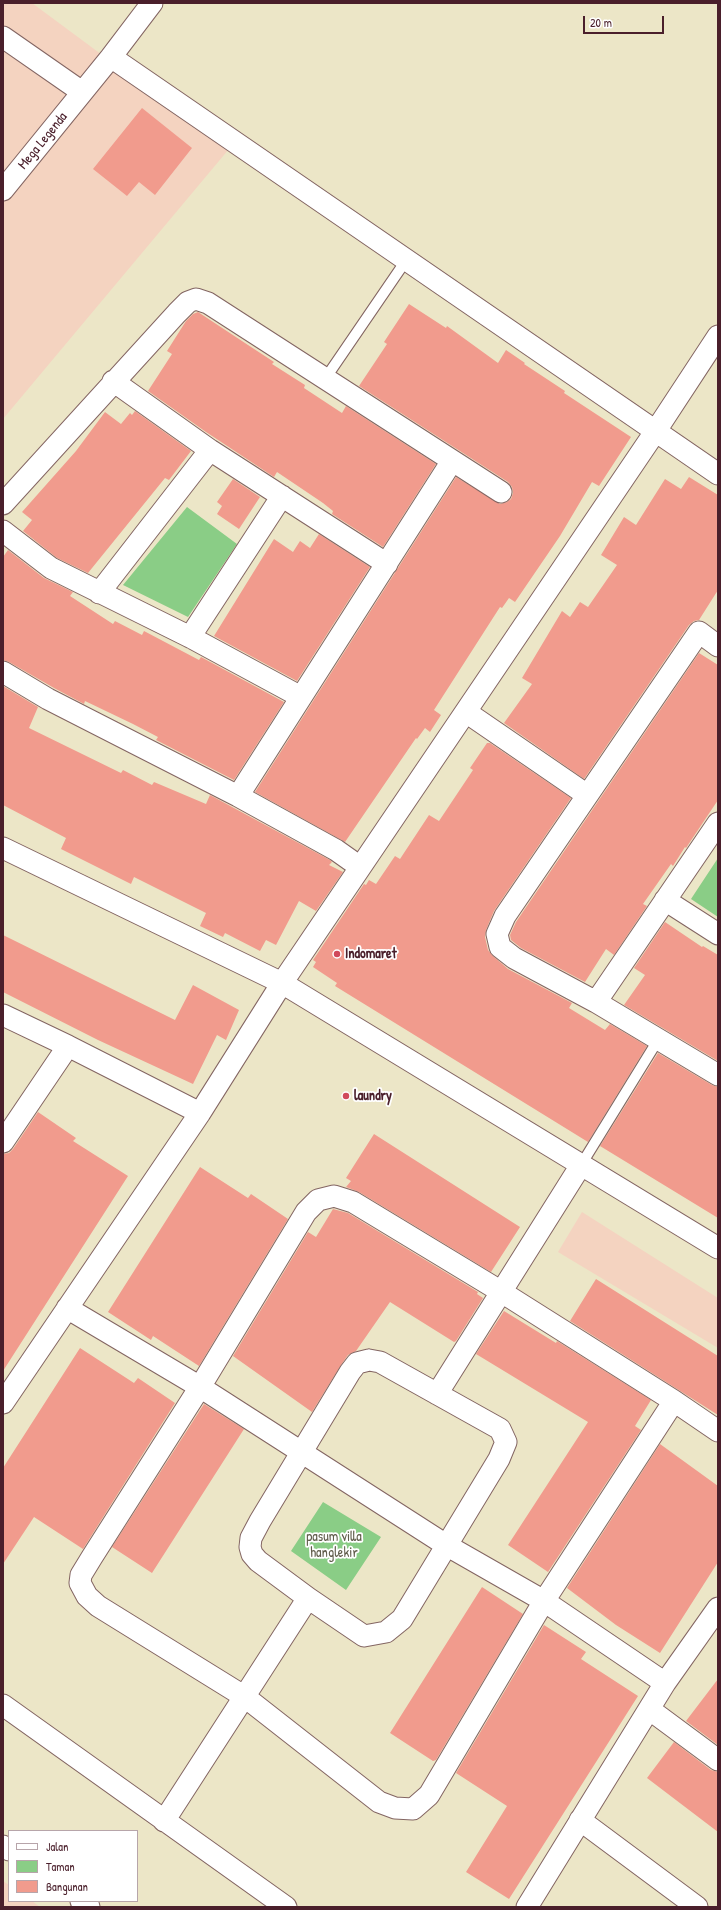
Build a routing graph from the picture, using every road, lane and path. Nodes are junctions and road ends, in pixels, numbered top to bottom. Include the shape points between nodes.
1 (152, 3) edge
2 (3, 36) edge
3 (111, 57) junction
4 (82, 92) junction
5 (3, 190) edge
6 (407, 259) junction
7 (718, 336) edge
8 (325, 378) junction
9 (113, 381) junction
10 (655, 432) junction
11 (210, 450) junction
12 (452, 462) junction
13 (718, 474) edge
14 (501, 492) dead end
15 (282, 496) junction
16 (3, 504) edge
17 (3, 531) edge
18 (387, 564) junction
19 (99, 593) junction
20 (190, 637) junction
21 (718, 646) edge
22 (3, 672) edge
23 (301, 697) junction
24 (466, 712) junction
25 (587, 795) junction
26 (238, 796) junction
27 (718, 823) edge
28 (3, 848) edge
29 (360, 867) junction
30 (665, 900) junction
31 (718, 934) edge
32 (282, 983) junction
33 (596, 1002) junction
34 (3, 1015) edge
35 (658, 1040) junction
36 (68, 1046) junction
37 (718, 1075) edge
38 (200, 1113) junction
39 (3, 1142) edge
40 (581, 1165) junction
41 (718, 1248) edge
42 (500, 1291) junction
43 (67, 1308) junction
44 (200, 1388) junction
45 (437, 1394) junction
46 (674, 1401) junction
47 (3, 1403) edge
48 (718, 1431) edge
49 (302, 1452) junction
50 (446, 1545) junction
51 (308, 1598) junction
52 (544, 1601) junction
53 (718, 1608) edge
54 (665, 1683) junction
55 (245, 1697) junction
56 (3, 1705) edge
57 (649, 1709) junction
58 (718, 1760) edge
59 (580, 1820) junction
60 (164, 1821) junction
61 (286, 1907) edge
62 (527, 1907) edge
63 (697, 1907) edge

1 - 3 street, Mega Legenda
2 - 4 street
3 - 4 street, Mega Legenda
3 - 6 street
4 - 5 street, Mega Legenda
6 - 8 lane
6 - 10 street
7 - 10 street
8 - 9 street via 208,303 196,299 188,302
8 - 12 street
9 - 11 street
9 - 16 street
10 - 13 street
10 - 24 street
11 - 15 street
11 - 19 street
12 - 14 street
12 - 18 street
15 - 18 street
15 - 20 street
17 - 19 street via 50,568
18 - 23 street
19 - 20 street
20 - 23 street
21 - 25 street via 698,632
22 - 26 street via 48,699
23 - 26 street
24 - 25 street
24 - 29 street
25 - 33 street via 504,916 497,934 500,947 514,958
26 - 29 street via 336,850
27 - 30 street
28 - 32 street
29 - 32 street
30 - 31 street
30 - 33 street
32 - 38 street
32 - 40 street
33 - 35 street
34 - 36 street
35 - 37 street
35 - 40 lane
36 - 38 street
36 - 39 street
38 - 43 street
40 - 41 street
40 - 42 street
42 - 44 street via 354,1202 334,1196 318,1200 306,1212
42 - 45 street
42 - 46 street
43 - 44 street
43 - 47 street
44 - 49 street
44 - 55 street via 92,1557 81,1575 80,1583 87,1596 98,1606
45 - 49 street via 380,1362 369,1360 357,1364
45 - 50 street via 500,1430 506,1442 499,1459
46 - 48 street
46 - 52 street
49 - 50 street
49 - 51 street via 260,1521 251,1538 250,1547 258,1561
50 - 51 street via 402,1619 386,1632 364,1636
50 - 52 street
51 - 55 street
52 - 54 street
52 - 55 street via 429,1795 413,1810 395,1808 378,1802
53 - 54 street
54 - 57 street
55 - 60 street
56 - 60 street
57 - 58 street
57 - 59 street
59 - 62 street
59 - 63 street
60 - 61 street

